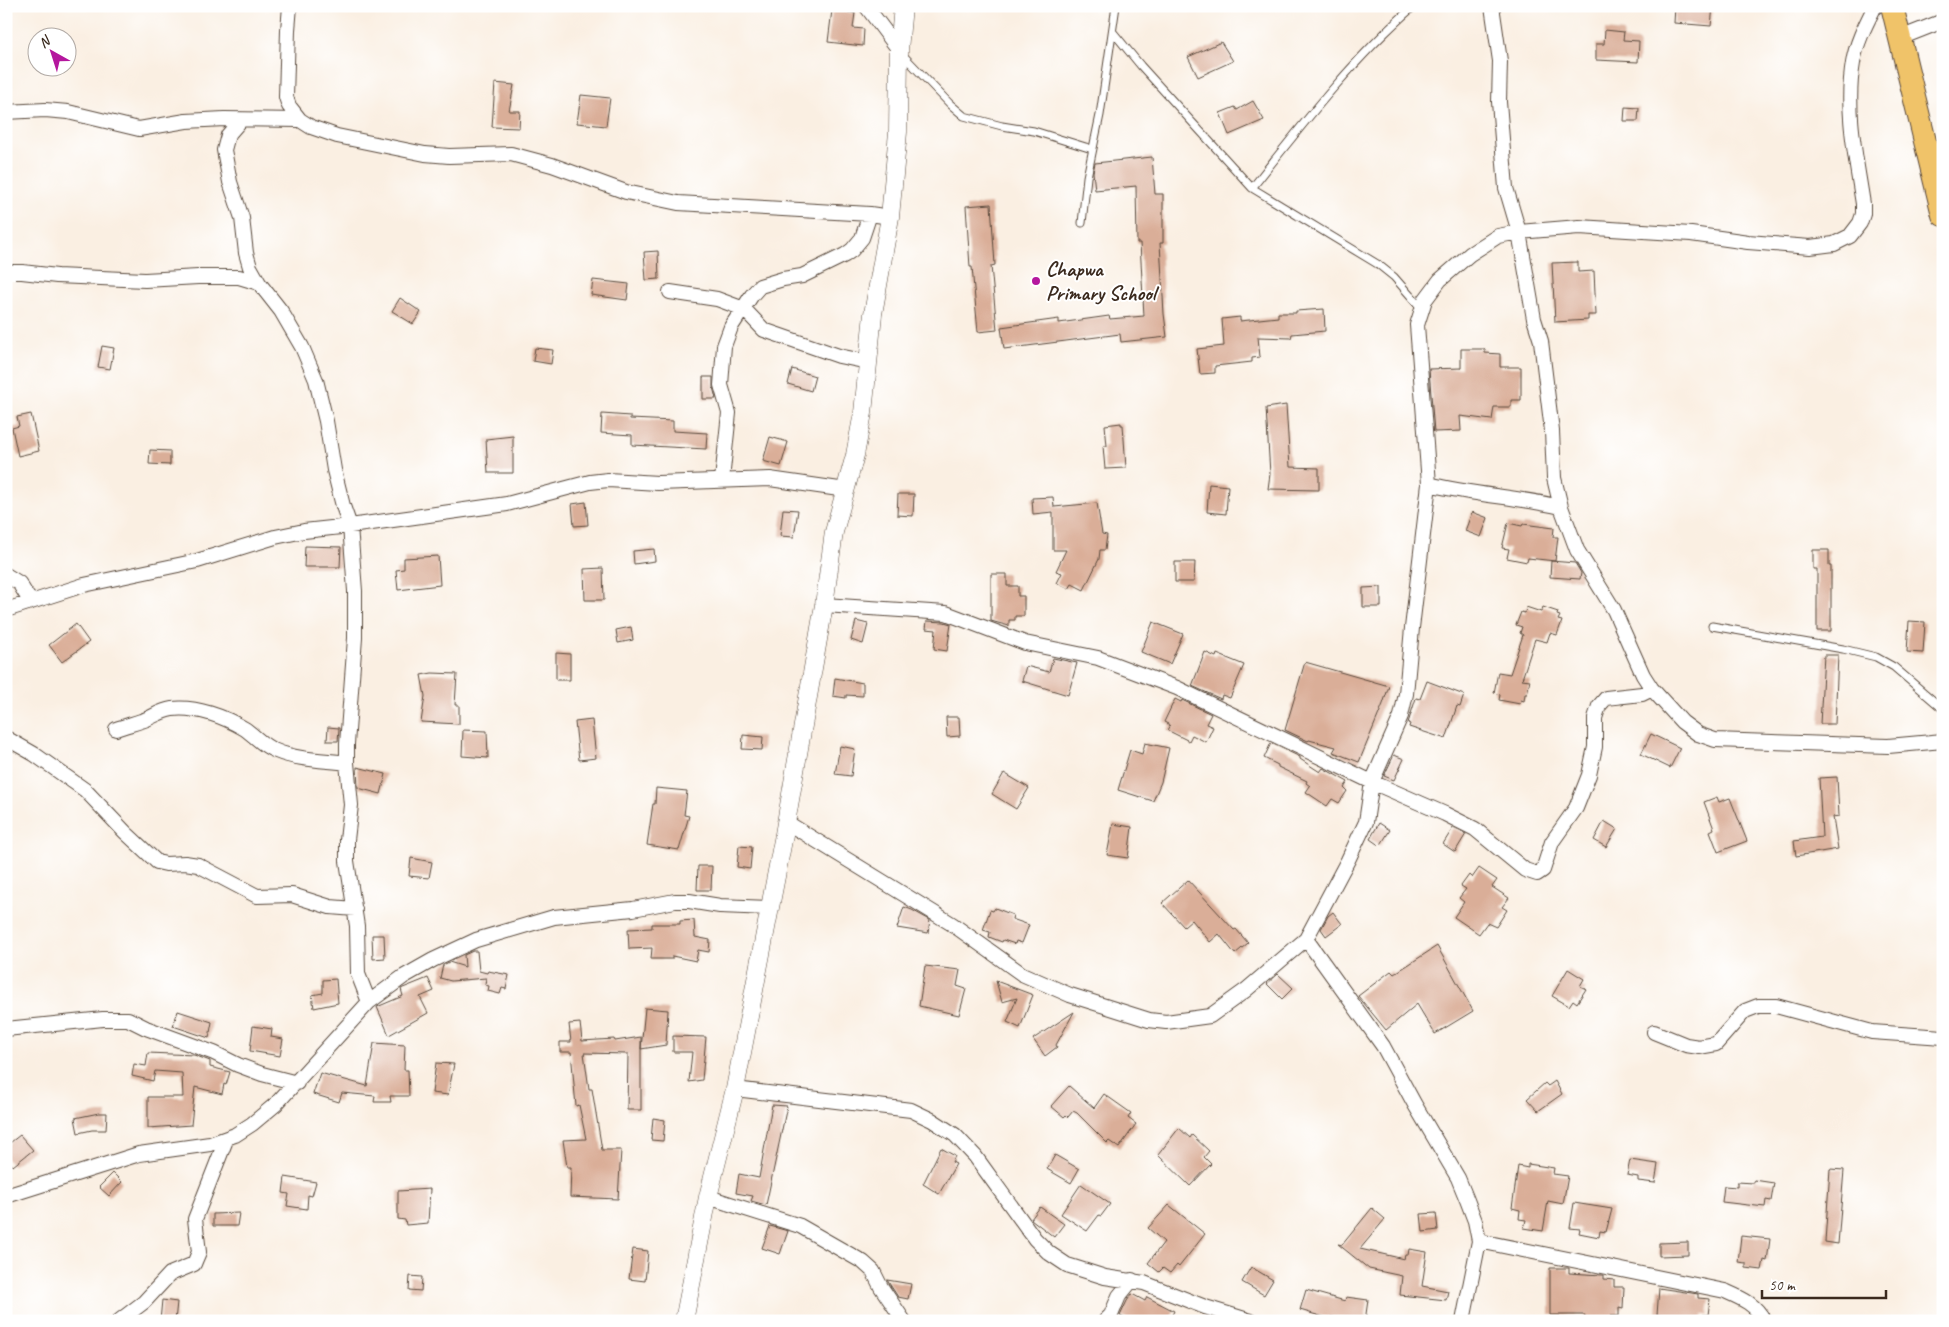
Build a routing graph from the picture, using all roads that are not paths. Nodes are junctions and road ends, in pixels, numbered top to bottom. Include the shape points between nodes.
1 (290, 6) edge
2 (866, 6) edge
3 (903, 6) edge
4 (1116, 6) edge
5 (1414, 6) edge
6 (1492, 6) edge
7 (1876, 6) edge
8 (1892, 6) edge
9 (1943, 21) edge
10 (1113, 32) junction
11 (1900, 38) junction
12 (899, 50) junction
13 (6, 112) edge
14 (241, 120) junction
15 (300, 120) junction
16 (1092, 149) junction
17 (1252, 188) junction
18 (870, 214) junction
19 (1943, 215) edge
20 (890, 217) junction
21 (1082, 223) dead end
22 (1519, 232) junction
23 (6, 272) edge
24 (259, 283) junction
25 (670, 292) dead end
26 (744, 309) junction
27 (1422, 309) junction
28 (868, 362) junction
29 (722, 480) junction
30 (1429, 484) junction
31 (846, 490) junction
32 (1561, 507) junction
33 (350, 526) junction
34 (6, 575) edge
35 (30, 601) junction
36 (824, 605) junction
37 (6, 610) edge
38 (1712, 626) dead end
39 (1652, 689) junction
40 (1943, 709) edge
41 (116, 729) dead end
42 (6, 738) edge
43 (1943, 741) edge
44 (347, 763) junction
45 (1372, 782) junction
46 (786, 822) junction
47 (769, 908) junction
48 (355, 909) junction
49 (1306, 939) junction
50 (369, 1002) junction
51 (6, 1029) edge
52 (1654, 1032) dead end
53 (1943, 1038) edge
54 (297, 1083) junction
55 (735, 1089) junction
56 (226, 1140) junction
57 (6, 1196) edge
58 (708, 1197) junction
59 (1479, 1241) junction
60 (1132, 1280) junction
61 (119, 1321) edge
62 (684, 1321) edge
63 (904, 1321) edge
64 (1106, 1321) edge
65 (1251, 1321) edge
66 (1463, 1321) edge
67 (1764, 1321) edge

1 - 15 street via 286,97
2 - 12 street
3 - 12 street
4 - 10 lane
5 - 17 lane via 1355,64
6 - 22 street via 1500,61 1499,102 1506,188
7 - 22 street via 1865,24 1853,62 1851,85 1863,214 1856,229 1844,240 1810,247 1579,226
8 - 11 highway
9 - 11 street
10 - 16 lane
10 - 17 lane
11 - 19 highway
12 - 16 lane via 964,116 1034,131
12 - 20 street via 898,132
13 - 14 street via 68,112 138,129 186,120
14 - 15 street
14 - 24 street via 226,139 224,159 242,218 246,253
15 - 18 street via 337,136 425,154 511,154 626,192 678,204
16 - 21 lane
17 - 27 lane via 1379,265
18 - 20 street
18 - 26 street via 862,238 845,255 802,276 760,286
20 - 28 street
22 - 27 street via 1498,236 1470,254 1440,280
22 - 32 street via 1529,297 1541,341 1554,478
23 - 24 street via 145,280 239,277
24 - 33 street via 281,311 316,380 342,506
25 - 26 street via 717,299
26 - 28 street via 764,330 839,356
26 - 29 street via 731,327 724,346 721,385 729,413
27 - 30 street via 1417,325
28 - 31 street via 862,413
29 - 31 street via 770,479
29 - 33 street via 590,482 507,504
30 - 32 street
30 - 45 street via 1406,694 1397,725
31 - 36 street via 834,532
32 - 39 street via 1577,550 1614,610
33 - 35 street via 276,537 197,561 84,585
33 - 44 street via 355,629
34 - 35 street via 19,584
35 - 37 street
36 - 45 street via 946,613 1025,643 1098,658 1177,688
36 - 46 street
38 - 40 lane via 1876,657 1894,667
39 - 43 street via 1682,722 1698,734 1715,740 1888,746
39 - 45 street via 1642,694 1606,698 1599,706 1589,775 1576,808 1552,842 1543,870 1537,874 1526,870 1475,829
41 - 44 street via 162,711 200,711 244,729 277,752
42 - 48 street via 85,790 157,862 198,865 257,896 292,896 330,907
44 - 48 street via 351,805 347,862
45 - 49 street via 1366,822
46 - 47 street
46 - 49 street via 952,924 1022,974 1070,995 1149,1020 1166,1022 1210,1016
47 - 50 street via 675,901 554,917 476,940 403,977
47 - 55 street
48 - 50 street via 358,974
49 - 59 street via 1382,1046 1458,1178 1475,1221
50 - 54 street
51 - 54 street via 128,1019 238,1065
52 - 53 street via 1686,1045 1716,1044 1745,1011 1758,1006 1776,1006 1872,1032
54 - 56 street via 252,1124
55 - 58 street
55 - 60 street via 911,1110 932,1120 955,1135 975,1156 1035,1239 1049,1253 1067,1265 1105,1277
56 - 57 street via 139,1154
56 - 61 street via 195,1219 199,1252 194,1264 170,1274 144,1302
58 - 62 street
58 - 63 street via 800,1226 863,1262 873,1271
59 - 66 street
59 - 67 street via 1725,1291 1746,1300
60 - 64 street
60 - 65 street

